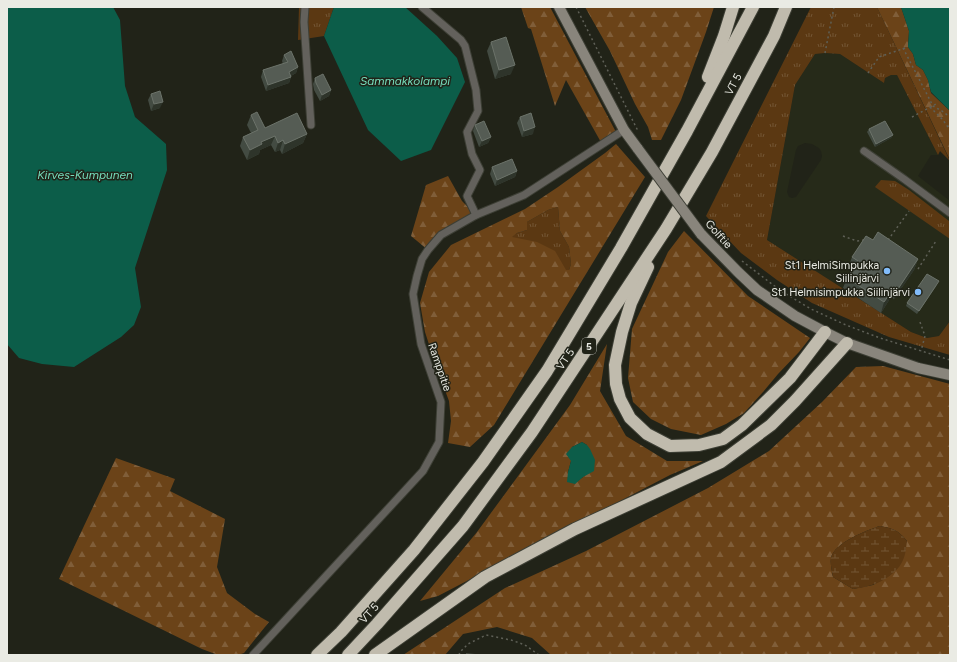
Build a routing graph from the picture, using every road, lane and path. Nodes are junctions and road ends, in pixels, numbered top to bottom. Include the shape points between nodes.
1 (304, 7) edge
2 (422, 7) edge
3 (560, 7) edge
4 (576, 7) edge
5 (733, 7) edge
6 (753, 7) edge
7 (786, 7) edge
8 (834, 7) edge
9 (908, 47) dead end
10 (903, 48) junction
11 (825, 52) dead end
12 (868, 73) dead end
13 (938, 103) dead end
14 (931, 106) junction
15 (912, 117) dead end
16 (950, 117) edge
17 (311, 125) dead end
18 (624, 130) junction
19 (950, 130) edge
20 (687, 131) junction
21 (638, 133) dead end
22 (864, 151) dead end
23 (909, 210) dead end
24 (950, 213) edge
25 (476, 215) junction
26 (666, 229) junction
27 (843, 236) dead end
28 (866, 240) edge
29 (936, 241) dead end
30 (885, 245) edge
31 (738, 258) dead end
32 (918, 269) edge
33 (920, 322) dead end
34 (825, 332) junction
35 (847, 343) junction
36 (921, 351) junction
37 (950, 360) edge
38 (950, 375) edge
39 (253, 655) edge
40 (316, 655) edge
41 (348, 655) edge
42 (375, 655) edge
43 (459, 655) edge
44 (539, 655) edge

1 - 17 street
2 - 25 street via 465,46 476,90 478,111 467,132 472,154 480,170 467,196
3 - 18 street, Golftie
4 - 21 path
5 - 20 highway
6 - 20 highway, VT 5 / 5
7 - 26 highway, VT 5 / 5 via 774,36 712,152
8 - 11 path
9 - 10 path
10 - 12 path via 878,57
10 - 14 path
13 - 14 path
14 - 15 path
14 - 16 path
14 - 19 path
18 - 25 street, Ramppitie via 524,195
18 - 34 street, Golftie, bridge via 701,234 738,272 757,290 795,316
20 - 40 highway, VT 5 / 5 via 547,371 483,462 414,550 341,632
22 - 24 street
23 - 30 path
25 - 39 street, Ramppitie via 441,234 428,250 422,259 413,294 421,344 441,402 439,442 423,471
26 - 34 highway via 631,303 614,365 620,399 630,418 647,434 670,446 699,445 723,439 742,425 790,378
26 - 41 highway, VT 5 / 5 via 532,432 463,526
27 - 28 path via 857,241
29 - 32 path
31 - 36 path via 811,310 880,338
33 - 36 path via 925,336
34 - 35 street, Golftie
35 - 38 street, Golftie via 918,368
35 - 42 highway via 771,425 721,462 575,528 485,577
36 - 37 path
43 - 44 path via 468,644 486,635 525,645

